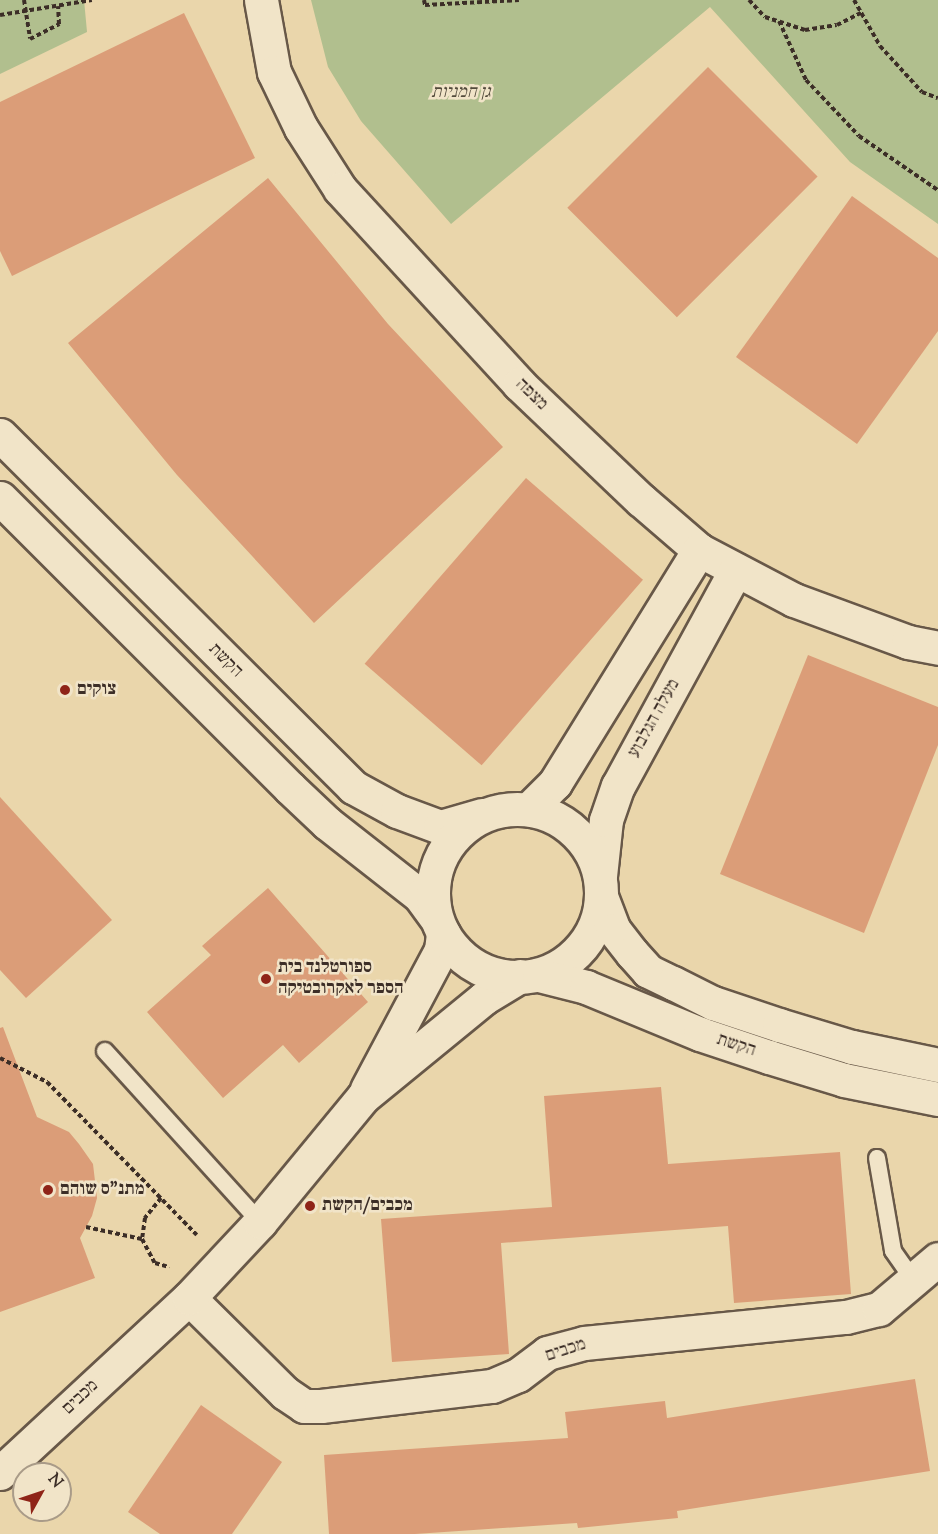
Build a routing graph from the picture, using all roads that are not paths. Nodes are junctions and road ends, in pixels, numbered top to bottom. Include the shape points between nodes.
1 (261, 0) edge
2 (0, 435) edge
3 (0, 498) edge
4 (699, 550) junction
5 (736, 570) junction
6 (938, 648) edge
7 (529, 809) junction
8 (482, 815) junction
9 (601, 887) junction
10 (439, 925) junction
11 (530, 976) junction
12 (105, 1051) dead end
13 (938, 1065) edge
14 (363, 1097) junction
15 (938, 1099) edge
16 (877, 1158) dead end
17 (260, 1222) junction
18 (938, 1259) edge
19 (913, 1280) junction
20 (189, 1298) junction
21 (0, 1473) edge

1 - 4 street, מצפה via 274,72 301,128 340,189 519,384
2 - 8 street, הקשת via 353,787 397,811 441,827
3 - 10 street via 290,788 327,823 420,896
4 - 5 street, מצפה
4 - 7 street via 555,783
5 - 6 street, מצפה via 794,600 908,642
5 - 9 street, מעלה הגלבוע via 618,786 606,820
7 - 8 street via 501,809
7 - 9 street via 553,816 573,829 593,854
8 - 10 street via 463,827 442,853 433,882
9 - 11 street via 598,922 585,945 566,963
9 - 13 street, הקשת via 614,930 648,971 713,1003 779,1025 852,1047
10 - 11 street via 457,952 472,965 506,977
10 - 14 street, מכבים via 441,950
11 - 14 street, מכבים via 484,998
11 - 15 street, הקשת via 586,987 700,1034 844,1080
12 - 17 lane
14 - 17 street, מכבים
16 - 19 lane via 893,1251
17 - 20 street, מכבים
18 - 19 street, מכבים
19 - 20 street, מכבים via 879,1309 846,1317 584,1343 547,1353 518,1375 492,1386 321,1406 304,1406 285,1393
20 - 21 street, מכבים

